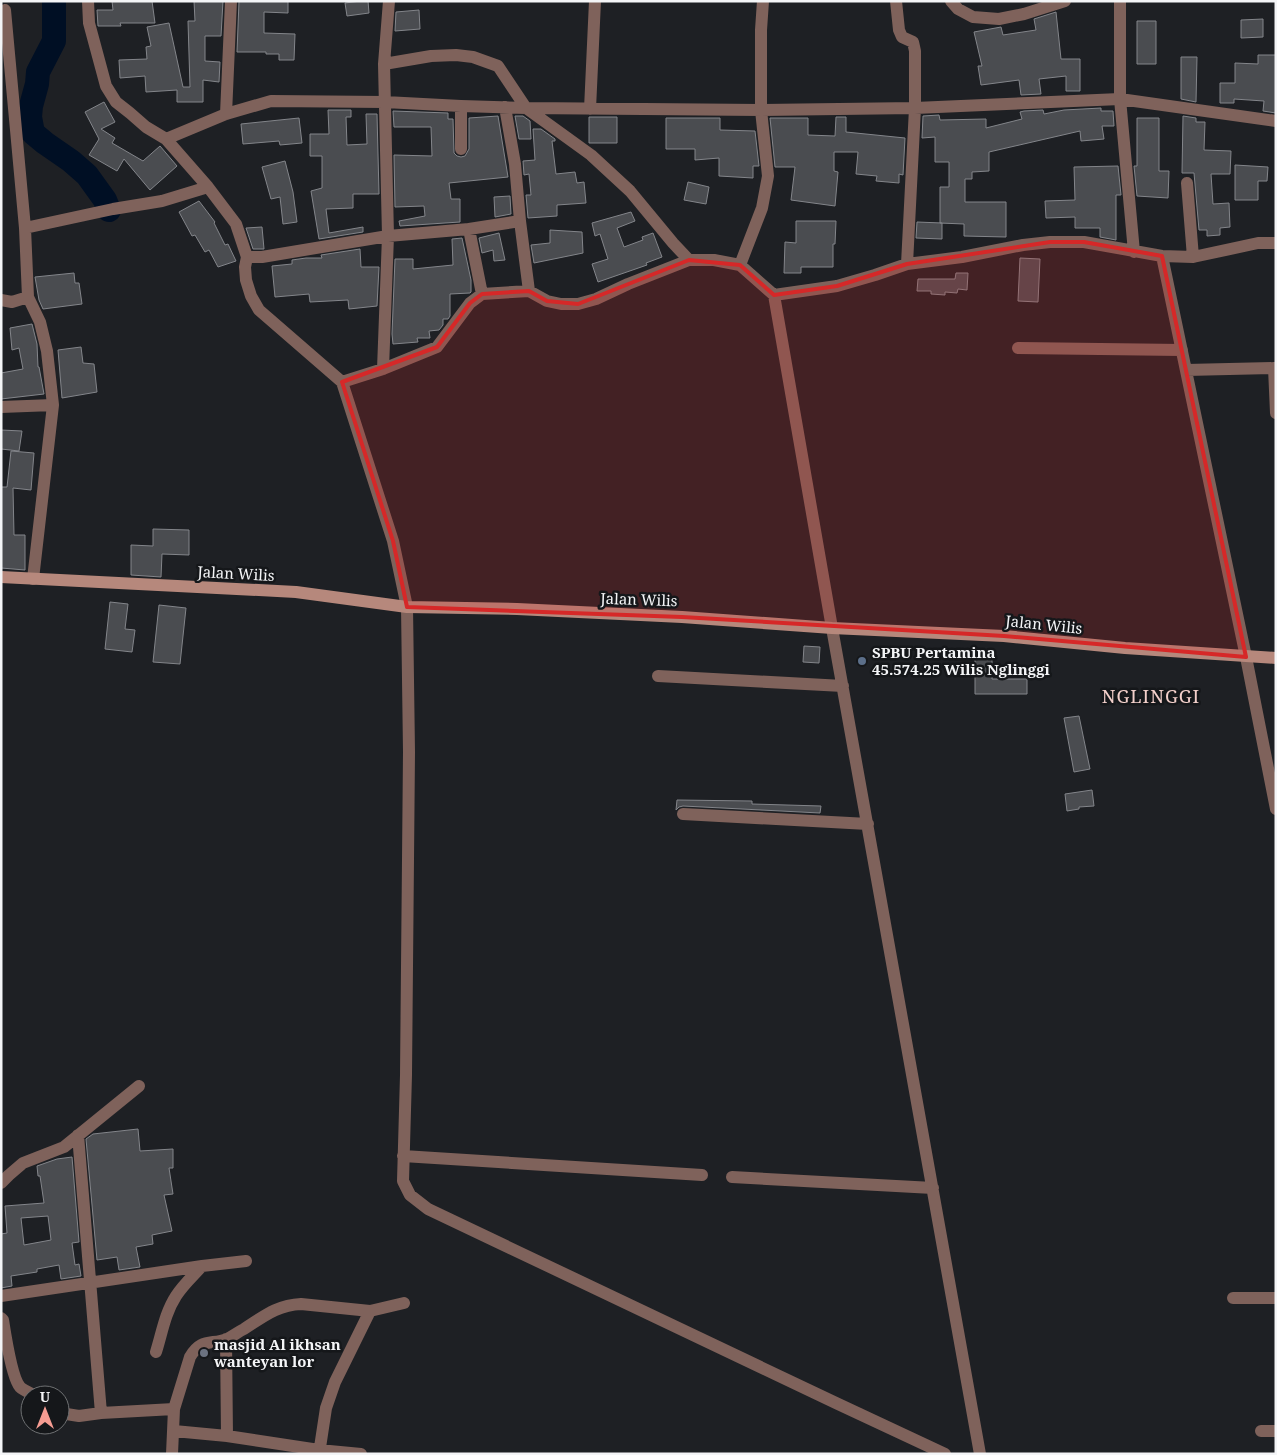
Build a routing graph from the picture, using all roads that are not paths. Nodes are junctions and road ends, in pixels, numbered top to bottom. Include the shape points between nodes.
1 (88, 1) edge
2 (231, 1) edge
3 (389, 1) edge
4 (595, 1) edge
5 (763, 1) edge
6 (896, 1) edge
7 (951, 1) edge
8 (1065, 1) edge
9 (1120, 1) edge
10 (5, 10) dead end
11 (384, 64) junction
12 (1120, 99) junction
13 (385, 102) junction
14 (461, 106) junction
15 (504, 107) junction
16 (526, 108) junction
17 (915, 108) junction
18 (590, 109) junction
19 (761, 110) junction
20 (226, 114) junction
21 (1276, 121) edge
22 (166, 139) junction
23 (461, 149) dead end
24 (1187, 183) dead end
25 (208, 187) junction
26 (520, 221) junction
27 (25, 228) junction
28 (469, 229) junction
29 (388, 236) junction
30 (1276, 243) edge
31 (1134, 252) junction
32 (1162, 256) junction
33 (247, 257) junction
34 (1193, 257) junction
35 (689, 260) junction
36 (907, 264) junction
37 (740, 265) junction
38 (529, 291) junction
39 (482, 294) junction
40 (774, 295) junction
41 (28, 297) junction
42 (1, 300) edge
43 (1018, 348) dead end
44 (1182, 350) junction
45 (1275, 368) edge
46 (383, 369) junction
47 (1186, 370) junction
48 (342, 382) junction
49 (52, 405) junction
50 (1, 407) edge
51 (1276, 413) edge
52 (1, 577) edge
53 (32, 579) junction
54 (407, 607) junction
55 (832, 628) junction
56 (1246, 657) junction
57 (1276, 658) edge
58 (658, 676) dead end
59 (843, 686) junction
60 (1276, 809) edge
61 (683, 814) dead end
62 (868, 824) junction
63 (139, 1086) dead end
64 (78, 1135) junction
65 (403, 1156) junction
66 (702, 1174) dead end
67 (732, 1177) dead end
68 (1, 1183) edge
69 (933, 1188) junction
70 (246, 1261) dead end
71 (202, 1266) junction
72 (91, 1283) junction
73 (1, 1296) edge
74 (1233, 1298) dead end
75 (1276, 1298) edge
76 (404, 1303) dead end
77 (370, 1311) junction
78 (1, 1318) edge
79 (226, 1339) junction
80 (156, 1352) dead end
81 (20, 1387) edge
82 (174, 1409) junction
83 (101, 1413) junction
84 (70, 1415) edge
85 (174, 1431) junction
86 (1261, 1431) dead end
87 (1276, 1431) edge
88 (227, 1436) junction
89 (319, 1452) edge
90 (172, 1454) edge
91 (361, 1454) edge
92 (945, 1454) edge
93 (980, 1454) edge

1 - 22 street via 89,23 106,86 116,102
2 - 20 street
3 - 11 street
4 - 18 street
5 - 19 street
6 - 17 street via 899,30 902,37 913,42 915,51
7 - 8 street via 973,17 999,19
9 - 12 street
10 - 27 street
11 - 13 street
11 - 16 street via 431,56 473,57 498,66
12 - 17 street
12 - 21 street
12 - 31 street
13 - 14 street
13 - 20 street via 271,101
13 - 29 street
14 - 15 street
14 - 23 street
15 - 16 street
15 - 26 street via 516,174
16 - 18 street
16 - 35 street via 597,161 630,191
17 - 19 street
17 - 36 street
18 - 19 street
19 - 37 street via 768,176 762,208
20 - 22 street
22 - 25 street
24 - 34 street
25 - 27 street via 162,201
25 - 33 street via 236,224
26 - 28 street
26 - 38 street
27 - 41 street
28 - 29 street
28 - 39 street
29 - 33 street
29 - 46 street
30 - 34 street via 1258,243
31 - 32 street
31 - 36 street via 1084,242 1050,242
32 - 34 street
32 - 44 street
33 - 48 street via 246,280 259,310
35 - 37 street
35 - 38 street via 578,304 547,301
36 - 40 street via 837,286
37 - 40 street
38 - 39 street
39 - 46 street via 470,303 437,347
40 - 55 street
41 - 42 street via 12,302
41 - 49 street via 40,322 47,351
43 - 44 street
44 - 47 street
45 - 47 street
45 - 51 street
46 - 48 street
47 - 56 street
48 - 54 street via 393,541
49 - 50 street
49 - 53 street
52 - 53 main road, Jalan Wilis
53 - 54 main road, Jalan Wilis via 296,592
54 - 55 main road, Jalan Wilis via 682,617
54 - 65 street via 409,752
55 - 56 main road, Jalan Wilis via 1004,636
55 - 59 street
56 - 57 main road, Jalan Wilis
56 - 60 street
58 - 59 street
59 - 62 street
61 - 62 street
62 - 69 street
63 - 64 street
64 - 68 street via 64,1147 24,1163
64 - 72 street
65 - 66 street
65 - 92 street via 403,1181 410,1195 428,1208
67 - 69 street
69 - 93 street
70 - 71 street
71 - 72 street
71 - 80 street via 176,1297
72 - 73 street
72 - 83 street
74 - 75 street
76 - 77 street
77 - 79 street via 289,1305
77 - 89 street via 335,1382 326,1408
78 - 81 street
79 - 82 street via 209,1342 194,1350
79 - 88 street
82 - 83 street
82 - 85 street
83 - 84 street
85 - 88 street
85 - 90 street
86 - 87 street
88 - 89 street
89 - 91 street

